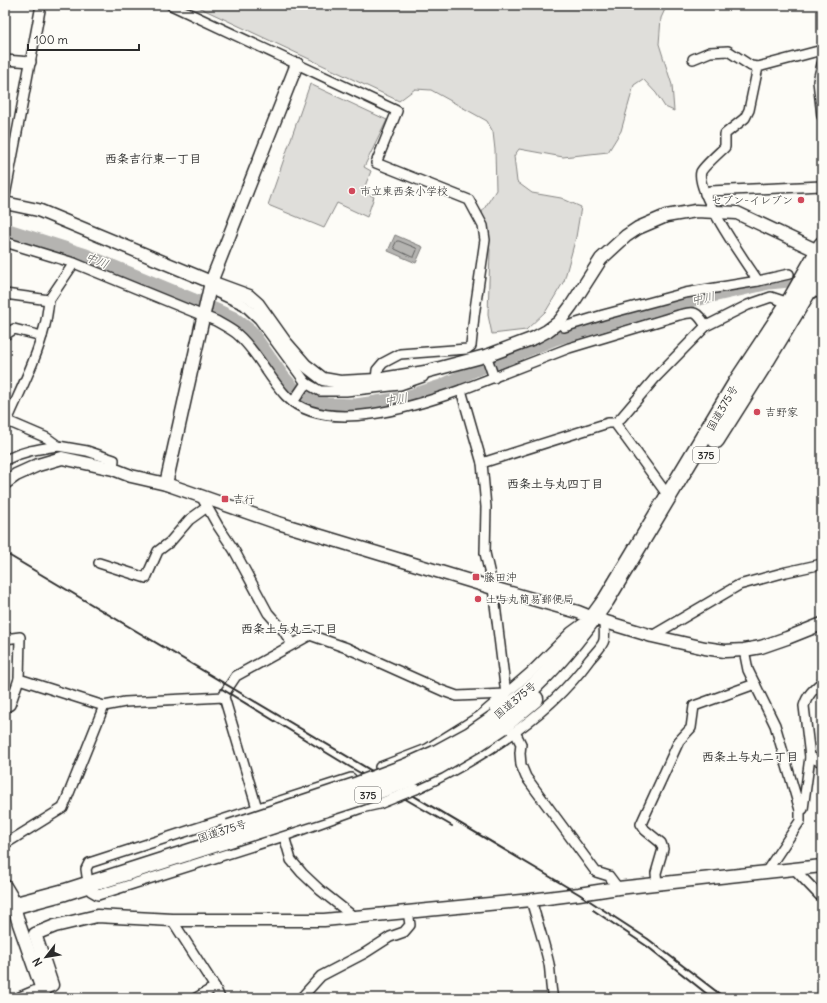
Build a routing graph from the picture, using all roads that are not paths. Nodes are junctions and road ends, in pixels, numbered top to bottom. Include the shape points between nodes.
1 (41, 5) edge
2 (172, 5) edge
3 (822, 50) edge
4 (692, 59) dead end
5 (5, 60) edge
6 (31, 62) junction
7 (297, 64) junction
8 (822, 64) edge
9 (758, 67) junction
10 (822, 116) edge
11 (822, 186) edge
12 (705, 194) junction
13 (5, 196) edge
14 (5, 203) edge
15 (714, 211) junction
16 (5, 242) edge
17 (821, 250) edge
18 (74, 263) junction
19 (816, 270) edge
20 (789, 274) dead end
21 (758, 281) junction
22 (211, 282) junction
23 (816, 290) edge
24 (5, 294) edge
25 (49, 300) junction
26 (790, 300) junction
27 (204, 315) junction
28 (559, 322) junction
29 (706, 326) junction
30 (5, 335) edge
31 (42, 336) junction
32 (487, 357) junction
33 (425, 372) junction
34 (494, 378) junction
35 (376, 380) junction
36 (305, 384) junction
37 (461, 390) junction
38 (294, 401) junction
39 (6, 420) edge
40 (614, 423) junction
41 (58, 446) junction
42 (5, 460) edge
43 (482, 463) junction
44 (113, 469) junction
45 (5, 483) edge
46 (166, 484) junction
47 (201, 496) junction
48 (669, 497) junction
49 (207, 507) junction
50 (99, 563) dead end
51 (822, 564) edge
52 (493, 588) junction
53 (598, 620) junction
54 (822, 624) edge
55 (652, 636) junction
56 (5, 638) edge
57 (292, 644) junction
58 (744, 650) junction
59 (19, 679) junction
60 (822, 682) edge
61 (755, 684) junction
62 (506, 694) junction
63 (224, 697) junction
64 (104, 706) junction
65 (5, 708) edge
66 (498, 723) junction
67 (498, 743) junction
68 (427, 749) junction
69 (810, 757) junction
70 (822, 762) edge
71 (380, 767) dead end
72 (443, 776) junction
73 (257, 808) junction
74 (361, 808) junction
75 (800, 810) junction
76 (284, 836) junction
77 (5, 844) edge
78 (822, 866) edge
79 (795, 868) junction
80 (768, 871) junction
81 (88, 880) junction
82 (657, 884) junction
83 (618, 888) junction
84 (822, 898) edge
85 (8, 899) edge
86 (531, 900) junction
87 (408, 911) junction
88 (354, 917) junction
89 (172, 920) junction
90 (43, 994) edge
91 (219, 994) edge
92 (21, 998) edge
93 (196, 998) edge
94 (302, 998) edge
95 (554, 998) edge

1 - 6 street
2 - 7 street
3 - 9 street
4 - 9 street via 710,52 728,51 751,66
5 - 6 street
6 - 13 street
7 - 22 street
7 - 35 street via 397,111 376,163 469,200 482,226 485,240 471,346 467,349 400,354 383,363 377,370
8 - 10 street via 818,81
9 - 12 street via 745,118 726,134 725,147 701,171 700,180
11 - 12 street via 710,191
12 - 15 street
14 - 22 street via 38,210
15 - 17 street via 737,213
15 - 21 street
15 - 28 street via 666,216 626,236 601,259
16 - 18 street
17 - 19 highway, 国道375号 / 375
18 - 25 street
18 - 27 street
19 - 23 highway, 国道375号 / 375
19 - 26 highway, 国道375号 / 375
20 - 21 street
21 - 28 street via 685,292 564,327
22 - 27 street
22 - 35 street via 254,300 305,365 323,379 340,382
22 - 36 street via 218,293 244,305 259,319
23 - 53 highway, 国道375号 / 375 via 673,508 615,606
24 - 25 street
25 - 31 street
26 - 29 street via 771,297 748,305
26 - 48 highway, 国道375号 / 375 via 738,380
27 - 38 street via 237,334 280,388
27 - 46 street
28 - 32 street via 534,338
29 - 34 street via 698,314 693,312 679,315 569,348
29 - 40 street
30 - 31 street via 14,329
31 - 39 street
32 - 33 street
32 - 34 street
33 - 35 street
33 - 36 street via 423,378 400,385 346,391 320,391
34 - 37 street
36 - 38 street
37 - 38 street via 422,404 383,413 321,413 301,407
37 - 43 street
39 - 41 street via 47,438
40 - 43 street
40 - 48 street
41 - 42 street via 19,453
41 - 44 street via 87,451 114,460
43 - 52 street via 486,507 485,553
44 - 45 street via 62,458 38,465
44 - 46 street
46 - 47 street
47 - 49 street
47 - 52 street
48 - 53 highway, 国道375号 / 375 via 606,600
49 - 50 street via 189,520 170,542 158,551 146,578
49 - 57 street via 268,613
51 - 55 street via 739,585
52 - 53 street
52 - 62 street
53 - 55 street
53 - 62 street via 581,624 571,632
53 - 66 highway, 国道375号 / 375 via 559,676 533,701
54 - 58 street via 761,647
55 - 58 street via 705,648
56 - 59 street via 20,637
57 - 62 street via 310,635 457,696
57 - 63 street via 236,676
58 - 61 street via 748,670
59 - 64 street
59 - 65 street via 10,705
60 - 69 street via 813,689 804,706
61 - 75 street via 775,726
61 - 82 street via 694,706 691,728 679,741 641,824 662,843 663,849 656,873
62 - 66 street
63 - 64 street
63 - 73 street
64 - 77 street via 63,808
66 - 67 street
66 - 67 street
66 - 68 street
66 - 81 highway, 国道375号 / 375, bridge via 463,751 412,778 358,798 222,836
66 - 83 street via 521,744 521,765 526,777 596,872 609,876
67 - 72 street
68 - 71 street
68 - 72 street
69 - 70 street
69 - 75 street via 803,809
72 - 74 street, bridge via 379,804
73 - 74 street via 351,778
73 - 76 street
73 - 81 street via 89,863 86,869
74 - 76 street
75 - 80 street via 800,821
76 - 81 street via 98,895 91,891
76 - 88 street via 291,860 302,874
78 - 79 street
79 - 80 street
79 - 84 street
80 - 82 street
81 - 85 highway, 国道375号 / 375
82 - 83 street
83 - 86 street
85 - 90 street
86 - 87 street
86 - 95 street via 548,963
87 - 88 street
87 - 94 street via 410,926 404,932 390,937 321,976
88 - 89 street via 324,920
89 - 90 street via 97,916 34,934 52,985
89 - 91 street
90 - 92 street
91 - 93 street

